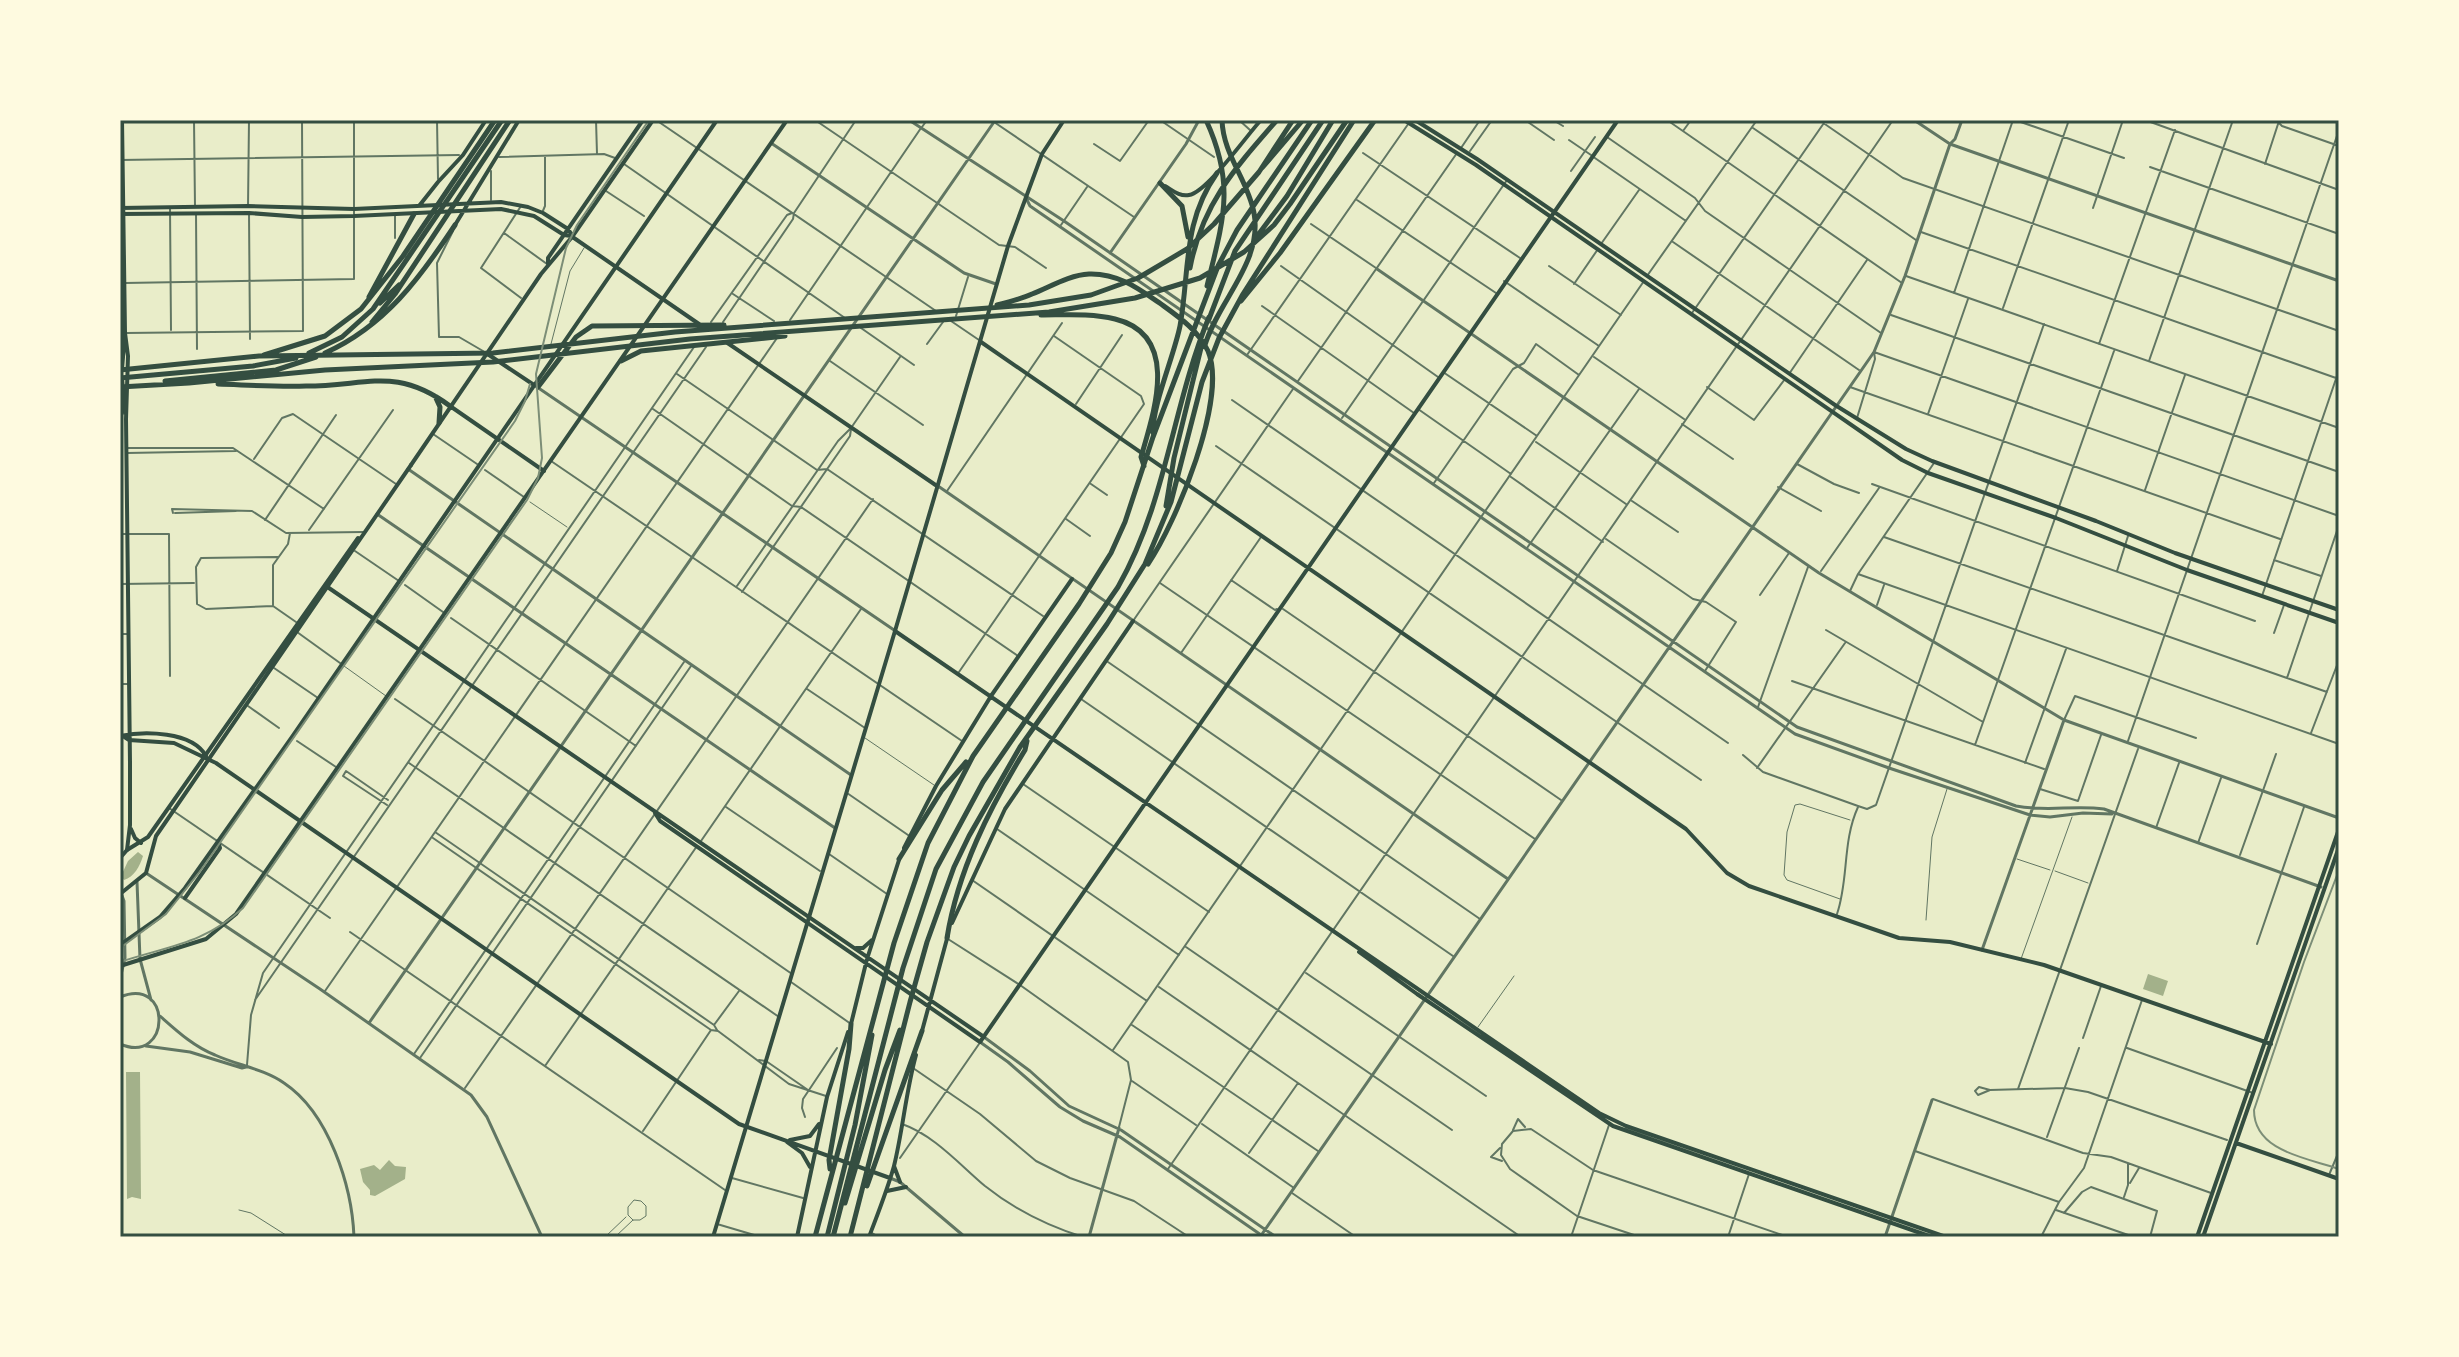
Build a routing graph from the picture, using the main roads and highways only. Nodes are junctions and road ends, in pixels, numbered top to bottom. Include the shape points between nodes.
1 (122, 120) edge
2 (486, 120) edge
3 (495, 120) edge
4 (502, 120) edge
5 (510, 120) edge
6 (519, 120) edge
7 (643, 120) edge
8 (654, 120) edge
9 (717, 120) edge
10 (787, 120) edge
11 (1064, 120) edge
12 (1206, 120) edge
13 (1222, 120) edge
14 (1261, 120) edge
15 (1277, 120) edge
16 (1293, 120) edge
17 (1303, 120) edge
18 (1312, 120) edge
19 (1323, 120) edge
20 (1333, 120) edge
21 (1347, 120) edge
22 (1354, 120) edge
23 (1375, 120) edge
24 (1618, 120) edge
25 (1410, 121) edge
26 (121, 160) edge
27 (1259, 172) junction
28 (1217, 173) junction
29 (1160, 183) joint
30 (466, 204) junction
31 (418, 208) junction
32 (170, 210) junction
33 (122, 211) edge
34 (463, 211) junction
35 (414, 214) junction
36 (1552, 214) junction
37 (1191, 224) junction
38 (455, 225) joint
39 (568, 229) junction
40 (564, 235) junction
41 (572, 237) junction
42 (1244, 252) junction
43 (548, 265) junction
44 (617, 268) junction
45 (406, 278) junction
46 (1181, 298) junction
47 (663, 299) junction
48 (1007, 304) junction
49 (361, 309) junction
50 (1200, 311) junction
51 (1230, 314) junction
52 (1009, 316) junction
53 (365, 318) junction
54 (372, 325) junction
55 (765, 325) junction
56 (837, 329) junction
57 (1203, 341) junction
58 (981, 342) junction
59 (487, 353) junction
60 (125, 356) edge
61 (259, 356) junction
62 (621, 361) junction
63 (120, 370) edge
64 (253, 372) junction
65 (120, 378) edge
66 (189, 383) junction
67 (152, 384) junction
68 (536, 386) junction
69 (120, 387) edge
70 (435, 395) junction
71 (450, 406) junction
72 (1833, 408) junction
73 (439, 423) junction
74 (123, 434) edge
75 (1150, 436) junction
76 (1886, 437) junction
77 (498, 439) junction
78 (1879, 447) junction
79 (1171, 456) junction
80 (544, 471) junction
81 (124, 484) edge
82 (938, 486) junction
83 (1171, 490) junction
84 (364, 532) junction
85 (1309, 567) junction
86 (1072, 579) road end
87 (1133, 584) junction
88 (326, 586) junction
89 (2339, 610) edge
90 (373, 619) junction
91 (1133, 621) road end
92 (2339, 623) edge
93 (299, 624) junction
94 (895, 631) junction
95 (418, 651) junction
96 (991, 696) junction
97 (125, 736) edge
98 (1054, 738) junction
99 (1023, 749) junction
100 (973, 756) junction
101 (207, 757) junction
102 (255, 789) junction
103 (1146, 803) junction
104 (172, 809) junction
105 (655, 813) junction
106 (300, 821) junction
107 (130, 825) junction
108 (2339, 829) edge
109 (218, 841) junction
110 (141, 843) junction
111 (2339, 847) edge
112 (127, 850) junction
113 (151, 853) junction
114 (120, 858) edge
115 (899, 859) junction
116 (2322, 887) junction
117 (121, 891) edge
118 (776, 893) junction
119 (185, 898) road end
120 (772, 899) junction
121 (809, 916) junction
122 (807, 923) junction
123 (874, 938) junction
124 (947, 938) junction
125 (2299, 941) junction
126 (123, 943) edge
127 (2306, 943) junction
128 (854, 947) junction
129 (868, 958) junction
130 (866, 964) junction
131 (122, 965) edge
132 (876, 968) junction
133 (883, 983) junction
134 (2281, 995) junction
135 (2287, 997) junction
136 (920, 999) junction
137 (910, 1002) junction
138 (931, 1002) junction
139 (929, 1009) junction
140 (943, 1016) junction
141 (925, 1022) junction
142 (851, 1024) junction
143 (922, 1031) junction
144 (984, 1037) junction
145 (2268, 1043) junction
146 (823, 1114) junction
147 (747, 1127) junction
148 (782, 1139) junction
149 (2233, 1142) junction
150 (815, 1150) junction
151 (894, 1165) junction
152 (811, 1171) junction
153 (831, 1175) junction
154 (890, 1178) junction
155 (2339, 1179) edge
156 (900, 1182) road end
157 (906, 1187) road end
158 (887, 1191) junction
159 (2210, 1208) junction
160 (857, 1213) junction
161 (1891, 1220) junction
162 (835, 1228) junction
163 (870, 1234) edge
164 (713, 1237) edge
165 (797, 1237) edge
166 (815, 1237) edge
167 (830, 1237) edge
168 (850, 1237) edge
169 (1932, 1237) edge
170 (1946, 1237) edge
171 (2197, 1237) edge
172 (2203, 1237) edge

1 - 26 main road
2 - 31 main road
3 - 49 highway
4 - 53 highway
5 - 45 highway
6 - 30 main road
7 - 39 main road
8 - 41 main road
9 - 44 main road
10 - 47 main road
11 - 58 main road via 1042,154
12 - 50 highway via 1225,180 1225,210
13 - 57 highway via 1225,145 1251,204 1255,235 1248,261
14 - 28 main road
15 - 46 highway via 1206,213
16 - 27 highway
17 - 27 highway
18 - 50 highway via 1237,230
19 - 57 highway via 1228,266
20 - 42 highway via 1287,196
21 - 42 highway via 1274,225
22 - 51 highway
23 - 51 highway
24 - 36 main road
25 - 36 main road
26 - 33 main road
27 - 48 highway via 1197,240 1157,268 1091,295
28 - 29 main road via 1189,195
28 - 37 highway
29 - 37 highway
30 - 31 main road
30 - 34 main road
30 - 39 main road via 522,205
31 - 32 main road
31 - 35 main road
32 - 33 main road
32 - 35 main road via 302,217
33 - 60 main road
34 - 35 main road
34 - 38 main road
34 - 40 main road via 518,211
35 - 49 highway
36 - 72 main road
36 - 85 main road
37 - 46 highway
38 - 54 highway via 418,277
39 - 40 main road
39 - 41 main road
40 - 41 main road
40 - 43 main road
41 - 43 main road
41 - 44 main road
42 - 52 highway via 1200,278 1155,294
43 - 59 main road
44 - 47 main road
44 - 68 main road
45 - 53 highway
45 - 54 highway
46 - 75 highway via 1179,327
47 - 62 main road
47 - 82 main road
48 - 55 highway
48 - 87 highway via 1076,277 1114,277 1186,322 1207,350 1211,398 1196,457 1158,548
49 - 61 highway via 325,336
50 - 75 highway
51 - 83 highway via 1214,349
52 - 56 highway
52 - 75 highway via 1108,317 1138,331 1153,349 1159,369
53 - 64 highway via 342,337
54 - 64 highway via 350,341 293,365
55 - 61 highway via 493,353
55 - 68 highway via 598,325 581,332
56 - 62 highway via 654,349
56 - 64 highway via 690,339 493,362
57 - 79 highway
57 - 79 highway
58 - 82 main road
58 - 85 main road
59 - 68 main road
59 - 71 main road
60 - 74 main road
61 - 63 highway
62 - 80 main road
64 - 65 highway
64 - 66 highway
64 - 67 highway
66 - 67 highway
66 - 70 highway via 318,386 387,380
67 - 69 highway
68 - 77 main road
70 - 71 highway
70 - 73 highway
71 - 73 main road
71 - 77 main road
72 - 76 main road
72 - 78 main road
73 - 84 main road
74 - 81 main road
75 - 100 highway via 1121,531 1099,574
76 - 78 main road
76 - 89 main road via 1935,462
77 - 80 main road
77 - 90 main road
78 - 92 main road via 1928,473
79 - 83 highway
79 - 162 highway via 1145,532 1118,587 962,818 927,894
80 - 95 main road
81 - 97 main road via 129,684
82 - 94 main road
83 - 87 highway via 1152,550
84 - 88 main road
84 - 88 main road
85 - 103 main road
85 - 145 main road via 1686,829 1737,880 1899,938 1950,942 2060,970
86 - 96 main road
87 - 99 highway
88 - 90 main road
88 - 93 main road
90 - 95 main road
90 - 102 main road
91 - 98 main road
93 - 101 main road
93 - 101 main road
94 - 96 main road
94 - 121 main road
95 - 105 main road
95 - 106 main road
96 - 98 main road
96 - 115 main road
97 - 101 main road via 175,737
97 - 107 main road
98 - 103 main road
98 - 124 main road via 996,828
99 - 124 highway via 981,828
99 - 137 highway via 954,867
100 - 115 highway via 942,790
100 - 133 highway via 917,869
101 - 102 main road
101 - 104 main road
102 - 106 main road
102 - 109 main road
103 - 144 main road
103 - 161 main road via 1610,1122
104 - 110 main road
104 - 113 main road
105 - 118 main road
105 - 120 main road
106 - 131 main road via 225,925 196,943
106 - 147 main road
107 - 110 main road
107 - 112 main road
108 - 116 main road
109 - 119 main road via 220,848
109 - 126 main road via 160,917
110 - 112 main road
110 - 113 main road
111 - 116 main road
112 - 114 main road
113 - 117 main road via 146,873
115 - 123 main road
116 - 125 main road
116 - 127 main road
118 - 120 main road
118 - 121 main road
120 - 122 main road
121 - 122 main road
121 - 128 main road
122 - 130 main road
122 - 147 main road
123 - 128 main road via 864,948
123 - 129 main road
124 - 138 main road
125 - 127 main road
125 - 134 main road
127 - 135 main road
128 - 129 main road
129 - 130 main road
129 - 132 main road
130 - 132 main road
130 - 142 main road
132 - 136 main road
133 - 153 highway
133 - 167 highway
134 - 135 main road
134 - 145 main road
135 - 145 main road
136 - 138 main road
136 - 139 main road
137 - 160 highway
137 - 162 highway
138 - 139 main road
138 - 144 main road
139 - 140 main road
139 - 141 main road
140 - 141 main road
140 - 144 main road via 980,1042
141 - 143 main road
142 - 146 main road
142 - 153 highway
143 - 151 main road
143 - 160 highway
145 - 149 main road
145 - 149 main road
146 - 148 main road via 810,1136
146 - 150 main road
147 - 148 main road
147 - 164 main road
148 - 150 main road
148 - 152 main road via 802,1153
149 - 155 main road
149 - 159 main road
150 - 152 main road
150 - 154 main road
151 - 154 main road
151 - 156 main road
152 - 165 main road
153 - 166 highway
154 - 158 main road
157 - 158 main road
158 - 163 main road
159 - 171 main road
159 - 172 main road
160 - 168 highway
161 - 169 main road
161 - 170 main road
162 - 167 highway

